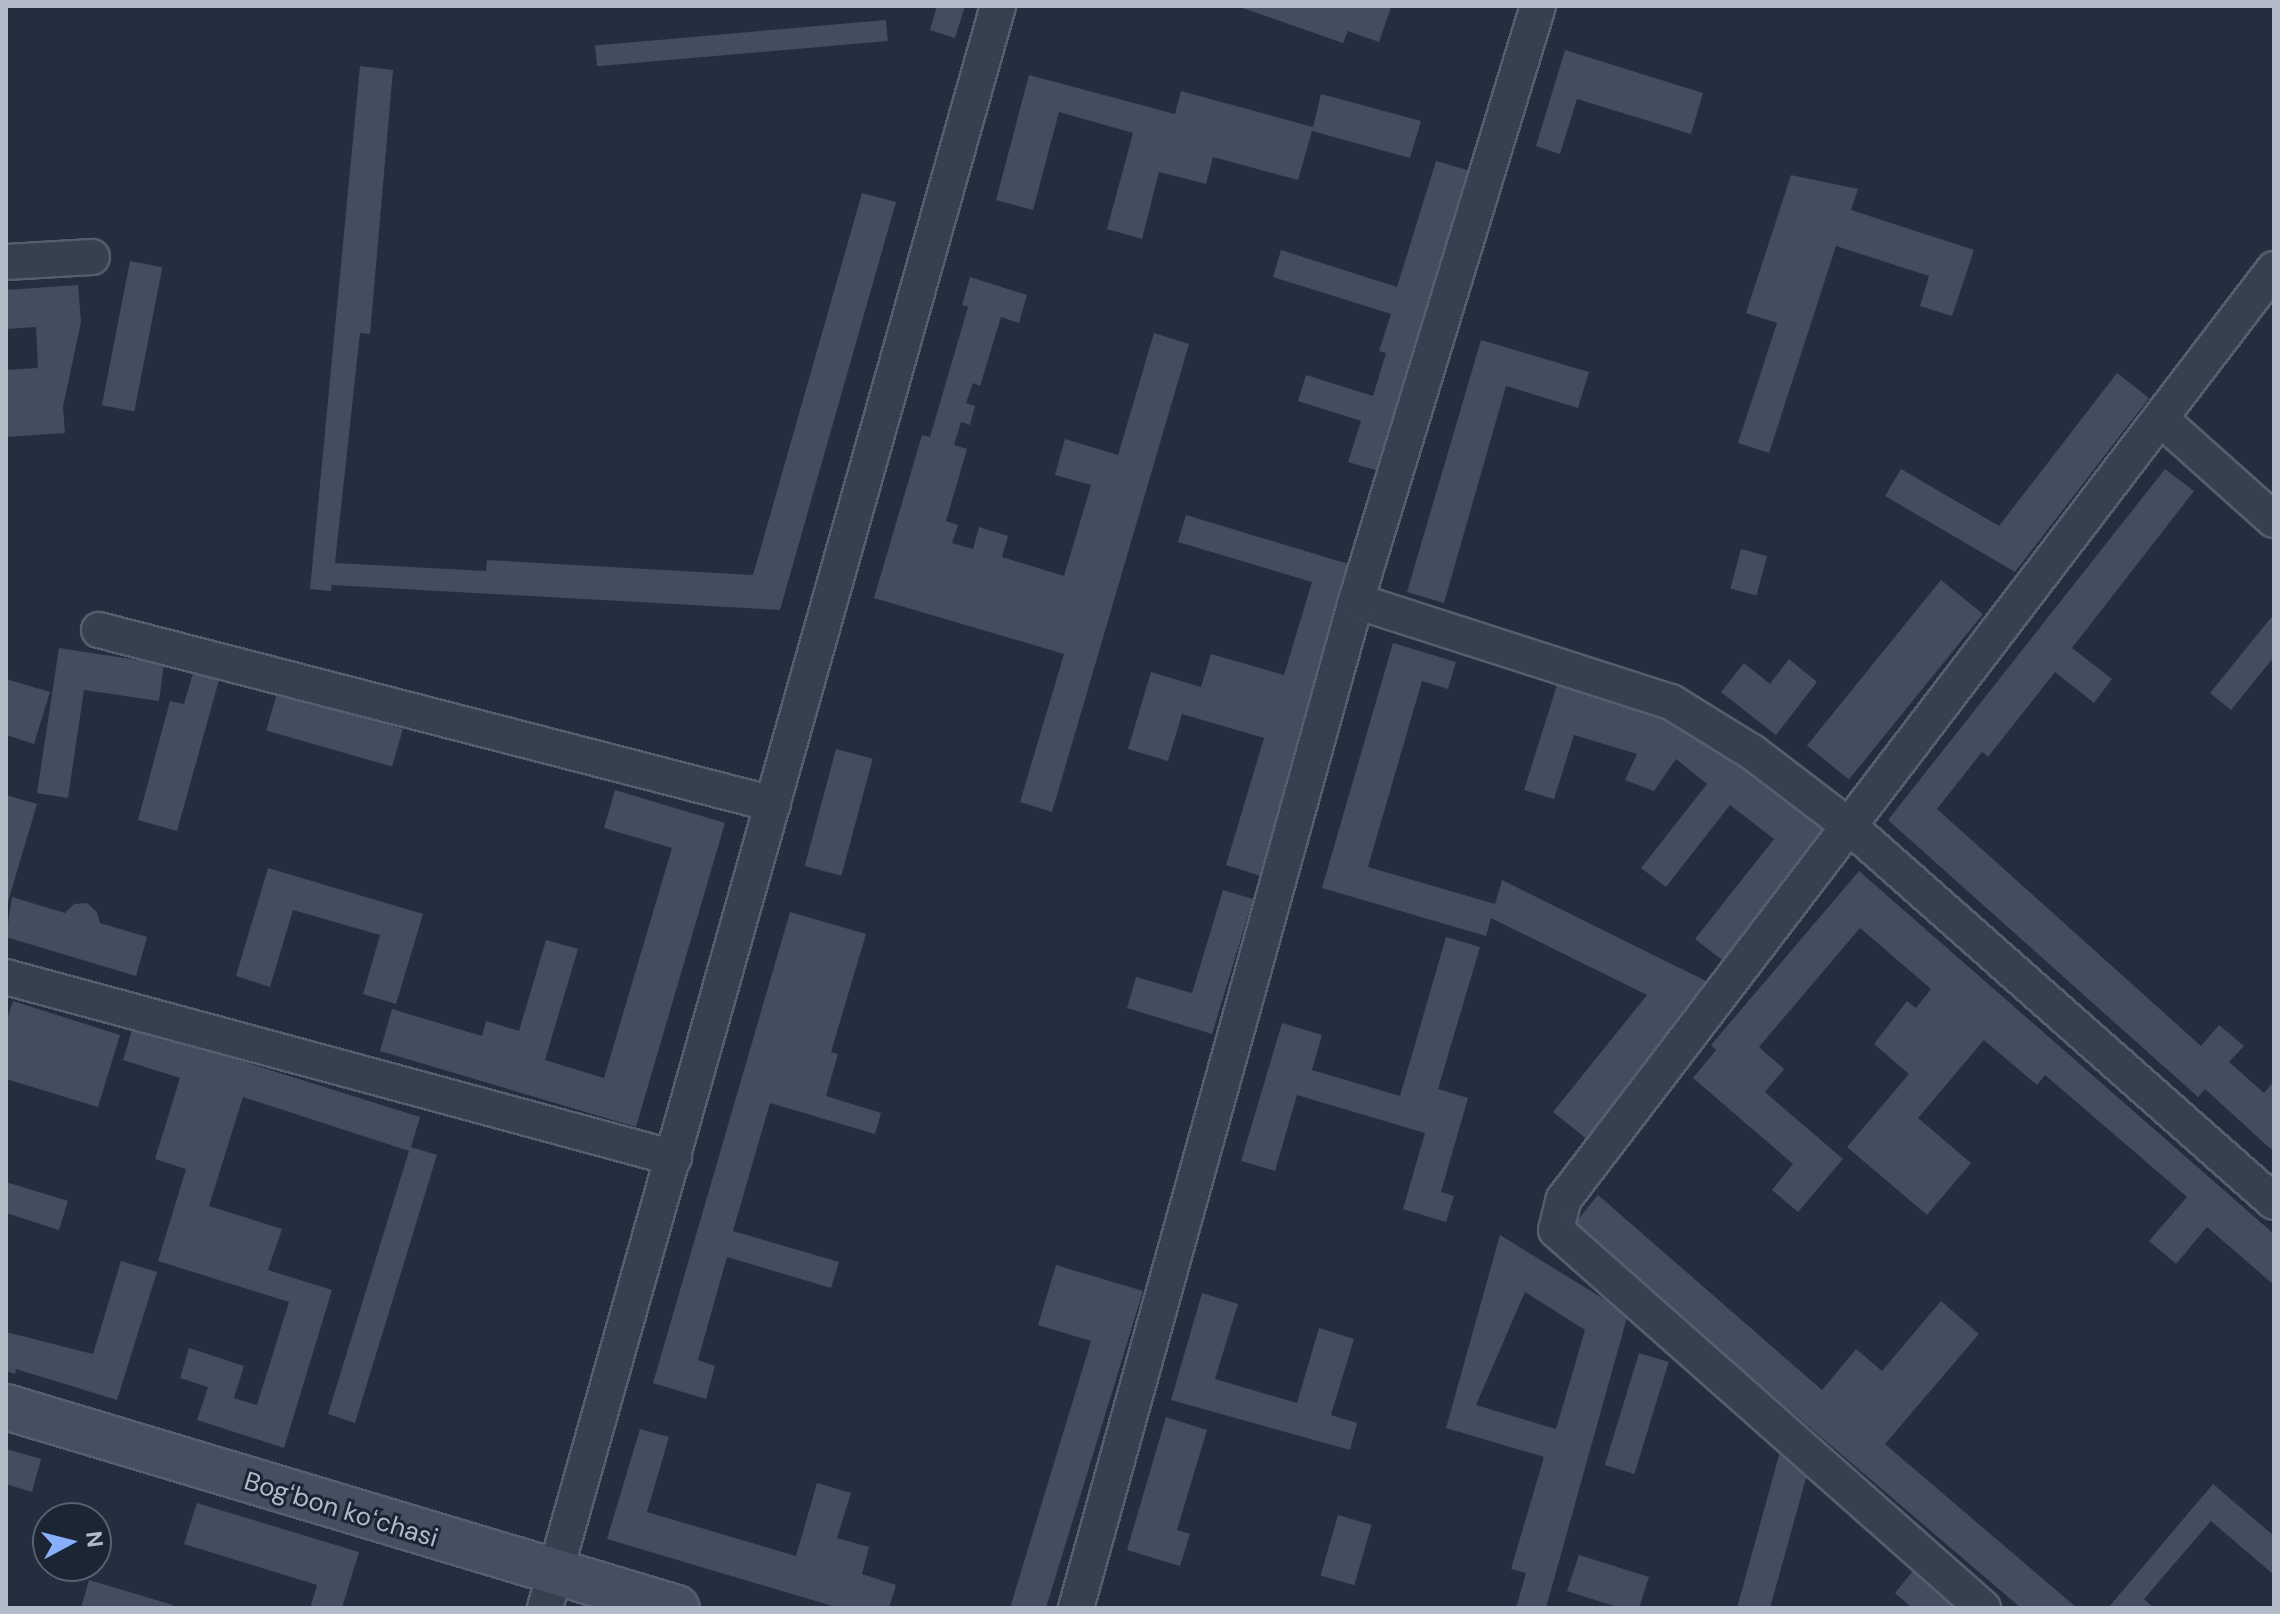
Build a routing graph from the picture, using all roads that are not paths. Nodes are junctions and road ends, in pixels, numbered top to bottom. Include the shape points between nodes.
1 (998, 6) edge
2 (1538, 6) edge
3 (92, 257) dead end
4 (6, 262) edge
5 (2274, 269) edge
6 (2162, 420) junction
7 (2274, 520) edge
8 (1356, 601) junction
9 (99, 630) dead end
10 (773, 804) junction
11 (1849, 826) junction
12 (6, 977) edge
13 (674, 1158) junction
14 (2274, 1202) edge
15 (6, 1407) edge
16 (551, 1592) edge
17 (677, 1608) edge
18 (1076, 1608) edge
19 (1983, 1608) edge

1 - 10 street
2 - 8 street
3 - 4 street
5 - 6 street
6 - 7 street
6 - 11 street
8 - 11 street via 1671,702 1752,752
8 - 18 street
9 - 10 street
10 - 13 street
11 - 14 street
11 - 19 street via 1564,1199 1556,1230
12 - 13 street
13 - 16 street
15 - 16 street, Bogʻbon koʻchasi
16 - 17 street, Bogʻbon koʻchasi

